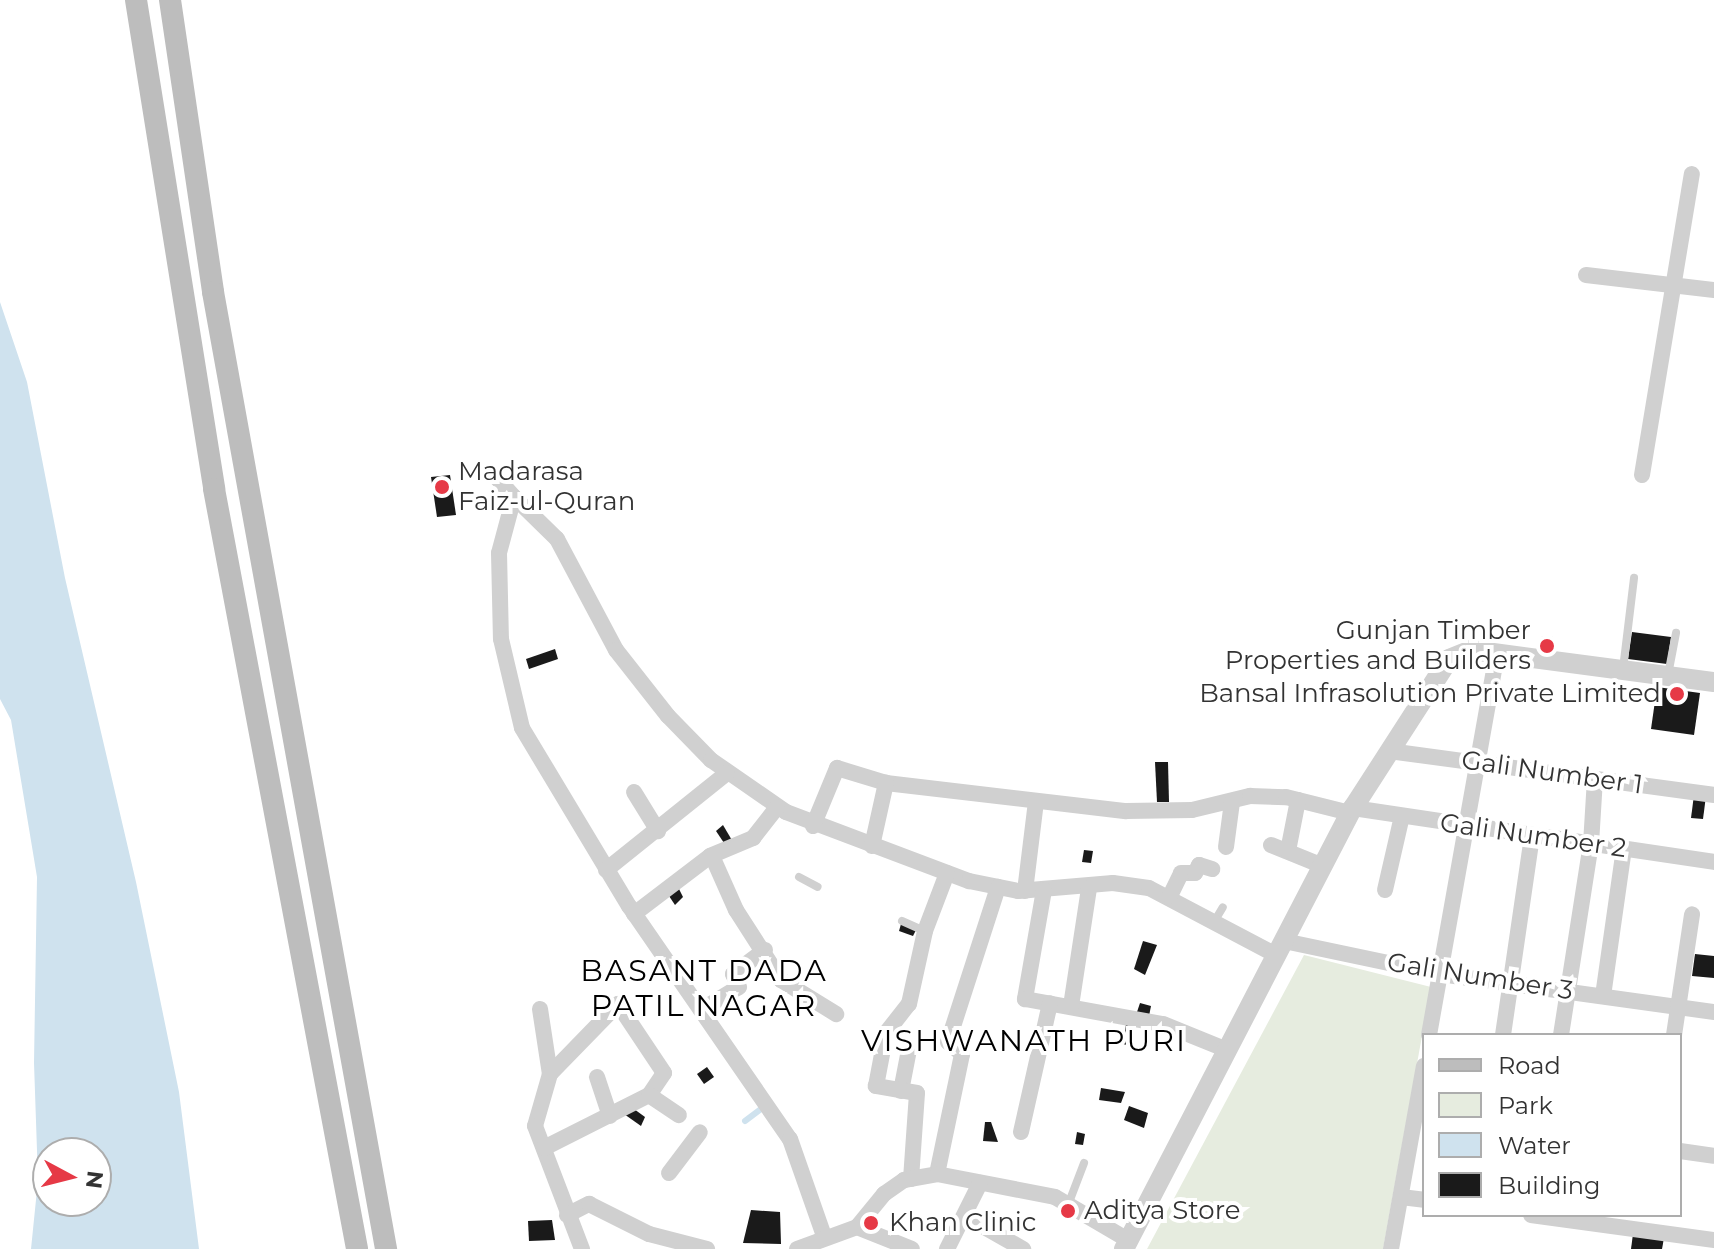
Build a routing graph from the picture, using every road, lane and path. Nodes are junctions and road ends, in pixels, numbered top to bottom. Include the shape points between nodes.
1 (136, 0) edge
2 (170, 0) edge
3 (1692, 174) dead end
4 (1586, 275) dead end
5 (1674, 286) junction
6 (1714, 290) edge
7 (482, 473) dead end
8 (1642, 475) dead end
9 (514, 497) junction
10 (1634, 578) dead end
11 (1676, 633) dead end
12 (1497, 653) junction
13 (1622, 670) junction
14 (1668, 676) junction
15 (1714, 682) edge
16 (1389, 751) junction
17 (1477, 762) junction
18 (727, 773) junction
19 (1595, 778) junction
20 (886, 783) junction
21 (634, 792) dead end
22 (1714, 795) edge
23 (1298, 800) junction
24 (1036, 802) junction
25 (1232, 802) junction
26 (777, 807) junction
27 (1352, 811) junction
28 (1402, 816) junction
29 (813, 826) junction
30 (1465, 826) junction
31 (658, 831) junction
32 (1532, 836) junction
33 (1591, 844) junction
34 (1271, 845) dead end
35 (872, 846) junction
36 (1226, 847) dead end
37 (1624, 849) junction
38 (1288, 851) junction
39 (712, 856) junction
40 (1714, 862) edge
41 (1323, 866) junction
42 (1212, 869) dead end
43 (606, 870) junction
44 (947, 873) junction
45 (799, 877) dead end
46 (818, 887) dead end
47 (998, 887) junction
48 (1089, 888) junction
49 (1044, 890) junction
50 (1385, 890) dead end
51 (1025, 891) junction
52 (1170, 896) junction
53 (634, 914) junction
54 (1692, 914) dead end
55 (902, 921) dead end
56 (925, 931) junction
57 (1280, 948) junction
58 (765, 950) junction
59 (1440, 974) junction
60 (1513, 984) junction
61 (1568, 991) junction
62 (1603, 996) junction
63 (1050, 1003) junction
64 (1071, 1006) junction
65 (1677, 1007) junction
66 (540, 1009) dead end
67 (701, 1010) junction
68 (1714, 1012) edge
69 (836, 1014) dead end
70 (1429, 1033) edge
71 (1503, 1033) edge
72 (1561, 1033) edge
73 (1674, 1033) edge
74 (909, 1050) dead end
75 (1227, 1050) junction
76 (550, 1074) junction
77 (597, 1077) dead end
78 (1422, 1090) edge
79 (901, 1091) junction
80 (649, 1095) junction
81 (1420, 1114) edge
82 (679, 1115) dead end
83 (610, 1116) junction
84 (700, 1132) dead end
85 (1021, 1132) dead end
86 (544, 1148) junction
87 (1682, 1151) edge
88 (1714, 1156) edge
89 (1084, 1163) dead end
90 (669, 1173) dead end
91 (937, 1174) junction
92 (911, 1179) junction
93 (980, 1183) junction
94 (1401, 1197) junction
95 (1422, 1200) edge
96 (1068, 1206) junction
97 (567, 1215) junction
98 (965, 1216) junction
99 (1546, 1217) edge
100 (857, 1227) junction
101 (824, 1236) junction
102 (1714, 1240) edge
103 (1126, 1245) edge
104 (906, 1248) edge
105 (357, 1249) edge
106 (386, 1249) edge
107 (582, 1249) edge
108 (707, 1249) edge
109 (797, 1249) edge
110 (947, 1249) edge
111 (1023, 1249) edge
112 (1391, 1249) edge

1 - 105 main road via 214,489
2 - 106 main road via 213,292
3 - 5 street
4 - 5 street
5 - 6 street
5 - 8 street
7 - 9 street, Gali Number 3 via 496,477
9 - 18 street, Gali Number 3 via 557,539 616,650 668,716
9 - 43 street via 506,513 499,565 501,639 512,698 542,770
10 - 13 lane
11 - 14 lane
12 - 13 street
12 - 16 street via 1461,650 1433,682
12 - 17 street
13 - 14 street
14 - 15 street
16 - 17 street, Gali Number 1
16 - 27 street
17 - 19 street, Gali Number 1
17 - 30 street
18 - 26 street, Gali Number 3
18 - 31 street
19 - 22 street, Gali Number 1
19 - 33 street
20 - 24 street, Gali Number 2
20 - 29 street, Gali Number 2 via 837,768
20 - 35 street
21 - 31 street
23 - 25 street, Gali Number 2 via 1250,796
23 - 27 street, Gali Number 2
23 - 38 street
24 - 25 street, Gali Number 2 via 1142,812
24 - 51 street
25 - 36 street
26 - 29 street, Gali Number 3
26 - 39 street via 753,838
27 - 28 street, Gali Number 2
27 - 41 street
28 - 30 street, Gali Number 2
28 - 50 street
29 - 35 street, Gali Number 3
30 - 32 street, Gali Number 2
30 - 59 street
31 - 43 street
32 - 33 street, Gali Number 2
32 - 60 street
33 - 37 street, Gali Number 2
33 - 61 street
34 - 38 street
35 - 44 street, Gali Number 3
37 - 40 street, Gali Number 2
37 - 62 street
38 - 41 street
39 - 53 street
39 - 58 street via 736,910
41 - 57 street
42 - 52 street via 1199,865 1195,873 1181,873
43 - 53 street
44 - 47 street, Gali Number 3
44 - 56 street
45 - 46 lane
47 - 51 street, Gali Number 3
47 - 91 street via 948,1042 962,1054
48 - 49 street, Gali Number 3
48 - 52 street, Gali Number 3 via 1125,883
48 - 64 street
49 - 51 street, Gali Number 3
49 - 63 street via 1025,999
52 - 57 street, Gali Number 3 via 1218,914
53 - 67 street
54 - 65 street
55 - 56 lane
56 - 79 street via 909,1004 886,1033 876,1086
57 - 59 street, Gali Number 3
57 - 75 street
58 - 67 street via 733,974 739,987
58 - 69 street via 781,980
59 - 60 street, Gali Number 3
59 - 70 street
60 - 61 street, Gali Number 3
60 - 71 street
61 - 62 street, Gali Number 3
61 - 72 street
62 - 65 street, Gali Number 3
63 - 64 street
63 - 85 street
64 - 75 street via 1163,1024
65 - 68 street, Gali Number 3
65 - 73 street
66 - 76 street
67 - 101 street via 790,1139 815,1198
74 - 79 street
75 - 103 street
76 - 80 street via 618,1004 652,1067 664,1073
76 - 86 street via 535,1126
77 - 83 street
78 - 81 street
79 - 92 street via 917,1093
80 - 82 street
80 - 83 street
81 - 94 street
83 - 86 street
84 - 90 street
86 - 97 street
87 - 88 street
89 - 96 lane
91 - 92 street
91 - 93 street
92 - 100 street via 884,1194
93 - 96 street via 1055,1197
93 - 98 street
94 - 95 street
94 - 112 street
96 - 103 street
97 - 107 street
97 - 108 street via 589,1204 649,1234
98 - 110 street
98 - 111 street
99 - 102 street
100 - 101 street
100 - 104 street
101 - 109 street

